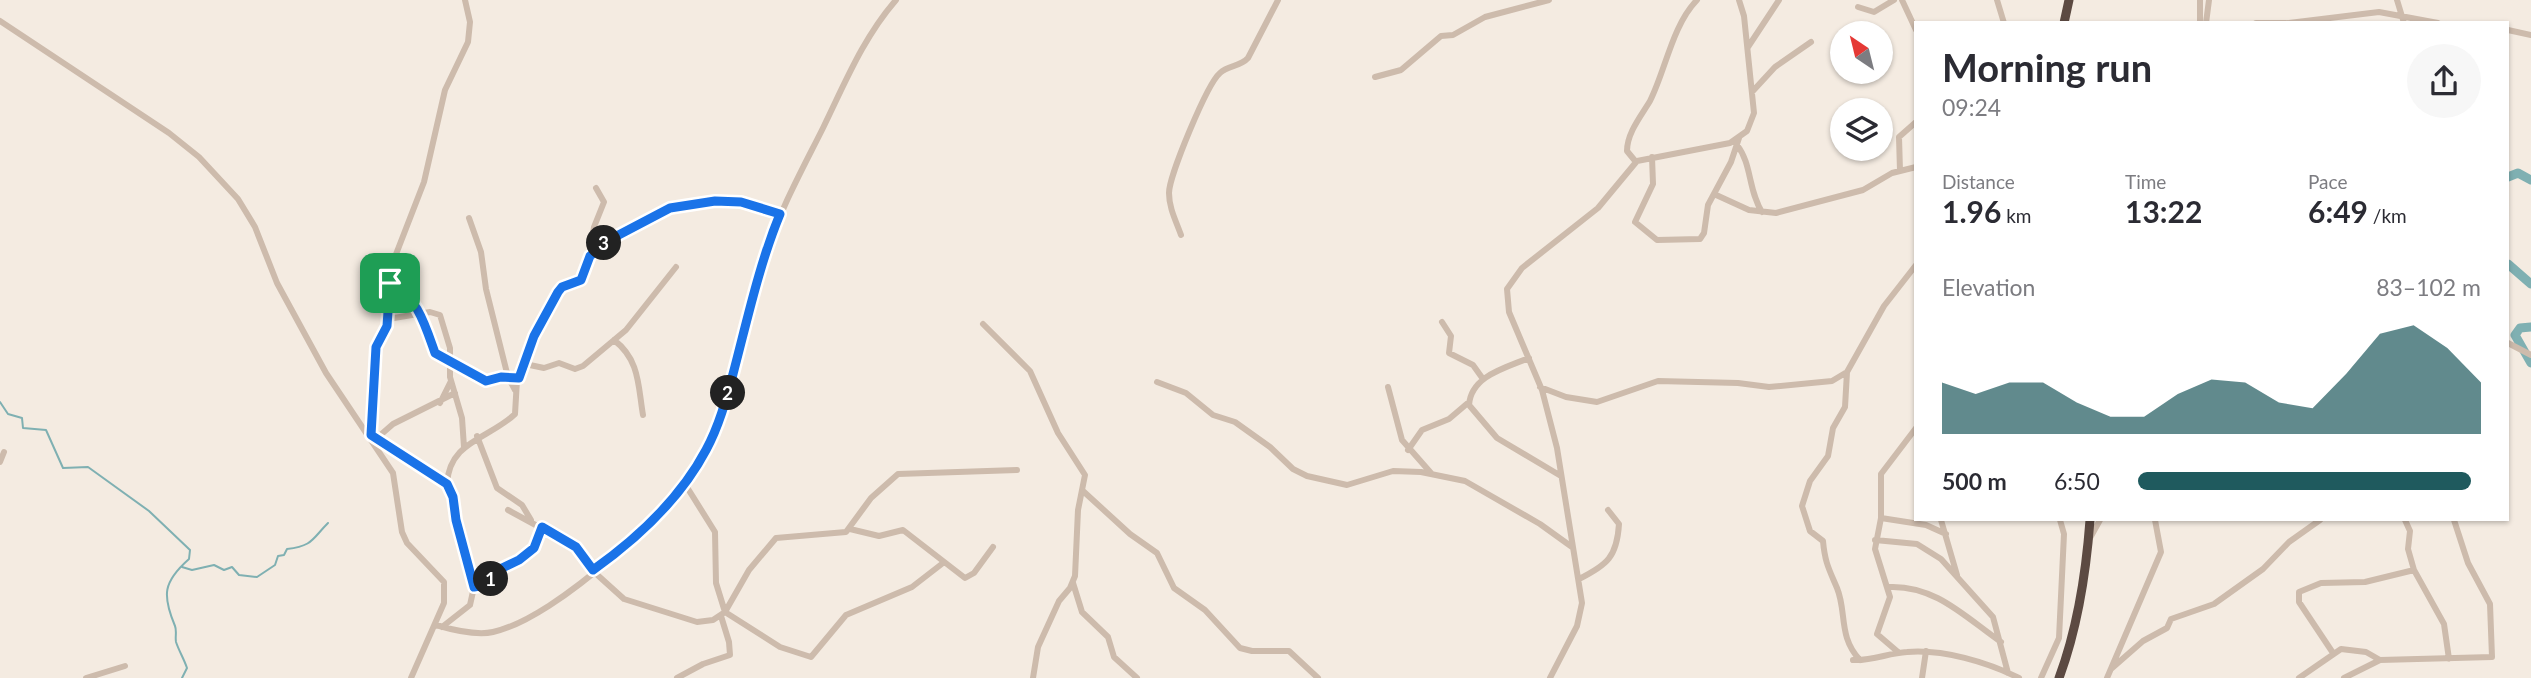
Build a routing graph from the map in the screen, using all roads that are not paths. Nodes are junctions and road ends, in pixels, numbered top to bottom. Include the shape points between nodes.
1 (466, 0) edge
2 (896, 0) edge
3 (1278, 0) edge
4 (1549, 0) edge
5 (1697, 0) edge
6 (1739, 0) edge
7 (1779, 0) edge
8 (1894, 0) edge
9 (1902, 0) edge
10 (1997, 0) edge
11 (2069, 0) edge
12 (2200, 0) edge
13 (2209, 0) edge
14 (2397, 0) edge
15 (1858, 7) dead end
16 (2402, 15) junction
17 (0, 21) edge
18 (2003, 21) edge
19 (2064, 21) edge
20 (2200, 21) edge
21 (2206, 21) edge
22 (2300, 21) edge
23 (2404, 21) edge
24 (2429, 21) edge
25 (1914, 26) edge
26 (2509, 30) edge
27 (2531, 35) edge
28 (1811, 42) dead end
29 (1748, 47) junction
30 (1375, 77) dead end
31 (1752, 92) junction
32 (1914, 124) edge
33 (1738, 141) junction
34 (1652, 157) junction
35 (1636, 162) junction
36 (1914, 168) edge
37 (1900, 171) junction
38 (596, 188) dead end
39 (1714, 194) junction
40 (1762, 212) junction
41 (780, 214) junction
42 (469, 218) dead end
43 (1181, 235) dead end
44 (590, 256) junction
45 (676, 267) dead end
46 (1914, 268) edge
47 (390, 283) junction
48 (420, 316) junction
49 (388, 318) junction
50 (1442, 322) dead end
51 (983, 324) dead end
52 (614, 340) junction
53 (2509, 344) edge
54 (2531, 355) edge
55 (1528, 358) junction
56 (451, 362) junction
57 (525, 363) junction
58 (1847, 372) junction
59 (508, 377) junction
60 (519, 378) junction
61 (1483, 379) junction
62 (451, 382) junction
63 (1157, 382) dead end
64 (1388, 387) dead end
65 (1540, 387) junction
66 (516, 392) junction
67 (455, 393) junction
68 (1469, 402) junction
69 (440, 403) junction
70 (642, 415) dead end
71 (1914, 431) edge
72 (477, 436) junction
73 (373, 437) junction
74 (464, 447) junction
75 (1408, 450) junction
76 (4, 452) dead end
77 (0, 462) edge
78 (1017, 471) dead end
79 (1432, 474) junction
80 (1561, 476) junction
81 (447, 484) junction
82 (685, 484) junction
83 (1083, 491) junction
84 (508, 510) dead end
85 (1608, 510) dead end
86 (1881, 518) junction
87 (532, 521) junction
88 (1941, 521) edge
89 (2060, 521) edge
90 (2090, 521) edge
91 (2099, 521) edge
92 (2155, 521) edge
93 (2319, 521) edge
94 (2405, 521) edge
95 (2454, 521) edge
96 (542, 527) junction
97 (850, 529) junction
98 (1945, 534) junction
99 (1875, 540) junction
100 (2089, 540) junction
101 (993, 547) dead end
102 (1572, 547) junction
103 (943, 563) junction
104 (593, 570) junction
105 (2414, 570) junction
106 (1958, 576) junction
107 (1579, 579) junction
108 (1073, 583) junction
109 (474, 587) junction
110 (1889, 587) junction
111 (723, 614) junction
112 (439, 626) junction
113 (2001, 642) junction
114 (1926, 651) junction
115 (1898, 652) junction
116 (2333, 653) junction
117 (2449, 659) junction
118 (2380, 660) junction
119 (125, 666) dead end
120 (2111, 669) junction
121 (2008, 673) junction
122 (86, 678) edge
123 (411, 678) edge
124 (677, 678) edge
125 (1033, 678) edge
126 (1137, 678) edge
127 (1318, 678) edge
128 (1550, 678) edge
129 (1922, 678) edge
130 (2019, 678) edge
131 (2042, 678) edge
132 (2059, 678) edge
133 (2107, 678) edge
134 (2299, 678) edge
135 (2344, 678) edge

1 - 47 street via 468,43 441,101 424,182 393,262
2 - 41 street via 864,43
3 - 43 street via 1245,61 1220,73 1204,97 1171,179 1170,202
4 - 30 street via 1485,17 1453,35 1443,35 1401,70
5 - 35 street via 1631,134 1628,151
6 - 29 street
7 - 29 street
8 - 15 street via 1874,12
9 - 25 street
10 - 18 street
11 - 19 highway
12 - 20 street
13 - 21 street
14 - 16 street
16 - 22 street via 2379,12
16 - 23 street
16 - 24 street
17 - 73 street via 169,133 227,185 251,219 266,260 330,380
26 - 27 street
28 - 31 street via 1775,67
29 - 31 street
31 - 33 street via 1754,119
32 - 37 street via 1899,137
33 - 34 street
33 - 39 street
33 - 40 street
34 - 35 street
34 - 39 street via 1653,184 1634,219 1651,238 1701,238
35 - 55 street via 1598,208 1513,278 1507,289 1508,307
36 - 37 street
37 - 40 street via 1863,191 1776,213
38 - 44 street via 604,202
39 - 40 street
41 - 44 street via 741,202 685,204 611,239
41 - 82 street via 723,411
42 - 59 street via 481,252
44 - 57 street via 581,280 558,292
45 - 52 street
46 - 58 street via 1884,306
47 - 48 street via 407,293
47 - 49 street
48 - 49 street
48 - 56 street via 432,336 434,352
48 - 56 street via 440,315
49 - 73 street via 376,347
50 - 61 street via 1451,336 1449,354 1474,366
51 - 83 street via 1030,371 1066,449 1086,475
52 - 57 street via 575,369 559,363 544,368
52 - 70 street via 628,352 638,374
53 - 54 street
55 - 61 street
55 - 65 street
56 - 59 street via 486,381
56 - 62 street
57 - 60 street
58 - 65 street via 1832,382 1794,387 1658,381 1597,402
58 - 115 street via 1845,407 1802,511 1810,531 1823,541 1824,561 1838,592 1856,660 1875,660
59 - 60 street
59 - 66 street
60 - 66 street
61 - 68 street
62 - 67 street
62 - 69 street
63 - 79 street via 1186,393 1213,415 1240,425 1293,469 1307,475 1347,485 1393,471
64 - 75 street
65 - 80 street
66 - 72 street via 515,414
67 - 69 street
67 - 74 street
68 - 75 street via 1446,420 1422,430
68 - 80 street via 1497,438
69 - 73 street
71 - 86 street via 1881,474
72 - 74 street
72 - 87 street via 498,488 522,505
73 - 81 street
73 - 112 street via 393,473 407,543 444,582
74 - 81 street via 449,467
75 - 79 street
76 - 77 street
78 - 97 street via 902,473 871,498
79 - 102 street via 1473,484
80 - 102 street
81 - 109 street
82 - 104 street via 641,532
82 - 111 street via 715,532 716,583
83 - 108 street
83 - 127 street via 1155,552 1174,588 1205,610 1240,648 1289,652
84 - 87 street
85 - 107 street via 1619,524 1609,560
86 - 98 street via 1926,525
86 - 99 street
87 - 96 street
88 - 98 street
89 - 131 street via 2064,534 2059,638
90 - 100 highway
91 - 100 street
92 - 120 street via 2161,552
93 - 120 street via 2263,569 2208,607 2171,619 2167,628 2143,641
94 - 105 street
95 - 117 street via 2468,563 2488,598 2494,644 2490,659
96 - 104 street via 576,547
96 - 109 street via 527,555 503,566 486,585
97 - 103 street via 879,536 903,530
97 - 111 street via 776,538 749,570
98 - 106 street
99 - 106 street via 1924,547
99 - 110 street
100 - 132 highway via 2077,620
101 - 103 street via 970,577 962,577
102 - 107 street
103 - 111 street via 912,587 846,615 811,657 780,647
104 - 111 street via 634,604 697,622
104 - 112 street via 560,597 509,627 490,633
105 - 116 street via 2365,582 2321,583 2299,592 2299,602
105 - 117 street via 2444,624
106 - 113 street via 1993,617
107 - 128 street via 1581,618
108 - 125 street via 1059,601 1038,647
108 - 126 street via 1082,612 1108,637 1114,657
109 - 112 street via 470,605
110 - 113 street via 1911,587 1937,596
110 - 115 street via 1890,601 1877,634
111 - 124 street via 730,655
112 - 123 street
113 - 121 street
114 - 115 street
114 - 121 street
114 - 129 street
116 - 118 street via 2356,650
116 - 134 street
117 - 118 street
118 - 135 street
119 - 122 street
120 - 133 street
121 - 130 street

